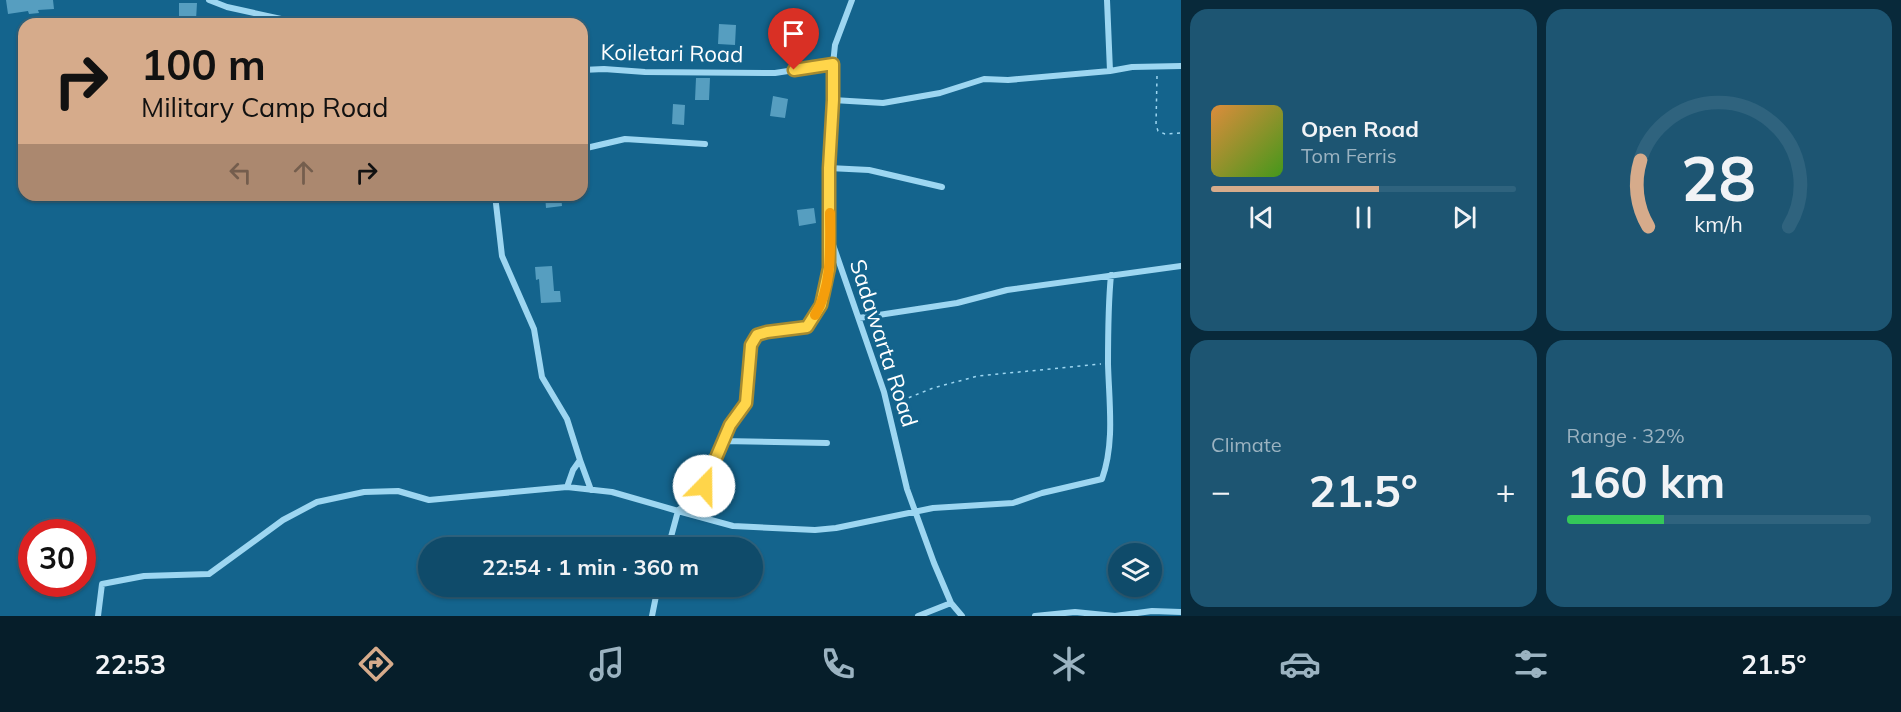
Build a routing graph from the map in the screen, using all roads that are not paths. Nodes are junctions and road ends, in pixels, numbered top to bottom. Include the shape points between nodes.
1 (209, 0) edge
2 (852, 0) edge
3 (1107, 0) edge
4 (277, 18) edge
5 (833, 64) junction
6 (1181, 66) edge
7 (588, 70) edge
8 (1110, 71) junction
9 (833, 100) junction
10 (705, 144) dead end
11 (588, 148) edge
12 (829, 168) junction
13 (942, 187) dead end
14 (496, 201) edge
15 (830, 236) junction
16 (1181, 266) edge
17 (1111, 275) junction
18 (859, 318) junction
19 (723, 441) junction
20 (827, 443) dead end
21 (580, 460) junction
22 (567, 487) junction
23 (591, 489) junction
24 (678, 511) junction
25 (915, 511) junction
26 (671, 537) edge
27 (656, 597) edge
28 (951, 603) junction
29 (1181, 612) edge
30 (98, 616) edge
31 (652, 616) edge
32 (918, 616) edge
33 (962, 616) edge
34 (1035, 616) edge

1 - 4 street
2 - 5 street, Sadawarta Road
3 - 8 street
5 - 7 street, Koiletari Road via 775,73
5 - 9 street, Sadawarta Road
6 - 8 street
8 - 9 street via 984,79 940,93 883,103
9 - 12 street, Sadawarta Road
10 - 11 street via 626,139
12 - 13 street via 869,170
12 - 15 street, Sadawarta Road
14 - 21 street via 502,256 534,329 542,377 567,418
15 - 18 street, Sadawarta Road
15 - 19 street via 829,268 821,305 807,327 757,335 751,345 746,403
16 - 17 street
17 - 18 street
17 - 25 street via 1108,463 1102,479 1013,503
18 - 25 street, Sadawarta Road via 884,392
19 - 20 street
19 - 24 street via 704,486
21 - 22 street
21 - 23 street
22 - 23 street
22 - 30 street via 429,500 398,491 364,492 317,502 283,520 209,574 144,576 102,585
23 - 24 street
24 - 25 street via 733,526 815,530
24 - 26 street
25 - 28 street, Sadawarta Road
27 - 31 street
28 - 32 street
28 - 33 street, Sadawarta Road
29 - 34 street

